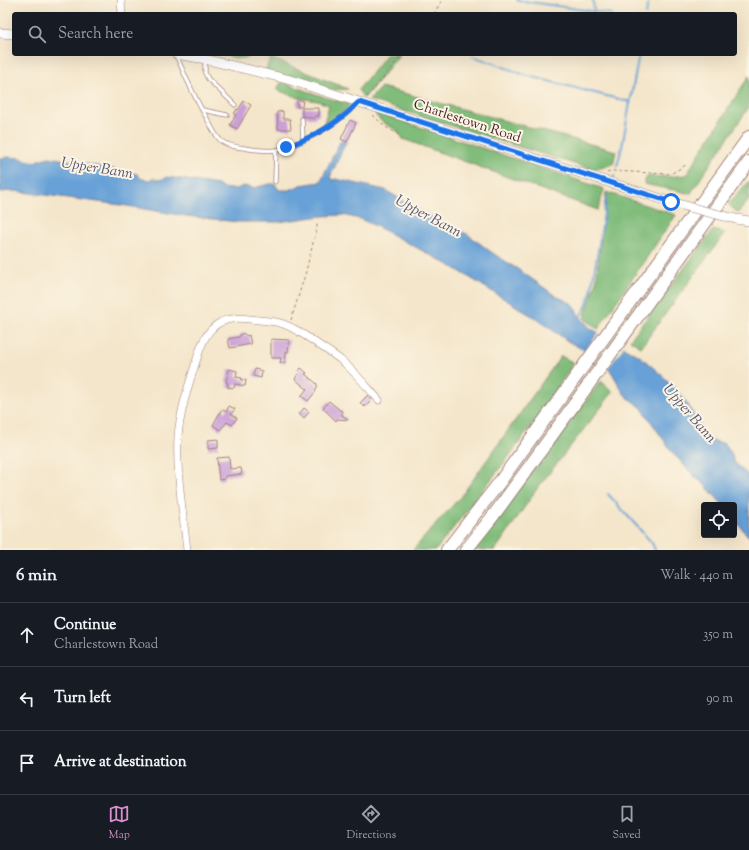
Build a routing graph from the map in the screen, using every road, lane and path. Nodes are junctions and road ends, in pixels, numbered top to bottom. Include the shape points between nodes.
1 (121, 0) edge
2 (442, 0) edge
3 (122, 12) edge
4 (435, 12) edge
5 (0, 33) edge
6 (12, 34) edge
7 (177, 56) edge
8 (188, 56) edge
9 (401, 56) edge
10 (205, 59) junction
11 (363, 104) junction
12 (235, 105) dead end
13 (203, 110) junction
14 (227, 115) dead end
15 (302, 119) dead end
16 (749, 137) edge
17 (399, 138) dead end
18 (303, 140) junction
19 (276, 150) junction
20 (749, 162) edge
21 (686, 165) dead end
22 (603, 180) junction
23 (275, 182) dead end
24 (317, 222) dead end
25 (749, 222) edge
26 (289, 326) junction
27 (379, 400) dead end
28 (187, 550) edge
29 (447, 550) edge
30 (466, 550) edge

1 - 3 street
2 - 4 path
5 - 6 main road
7 - 13 lane
8 - 10 main road, Charlestown Road
9 - 11 path
10 - 11 main road, Charlestown Road via 287,79
10 - 12 lane via 205,74 208,79
11 - 17 path via 384,126 398,134
11 - 18 lane
11 - 22 main road, Charlestown Road
13 - 14 lane
13 - 19 lane via 212,131 224,143 248,149
15 - 18 lane
16 - 29 highway via 500,483
18 - 19 lane
19 - 23 lane
20 - 30 highway
21 - 22 path via 670,174 613,171 606,173
22 - 25 main road, Charlestown Road, bridge via 704,212
24 - 26 path via 305,275
26 - 27 street via 343,361
26 - 28 street via 274,321 234,319 220,323 204,339 190,380 178,436

